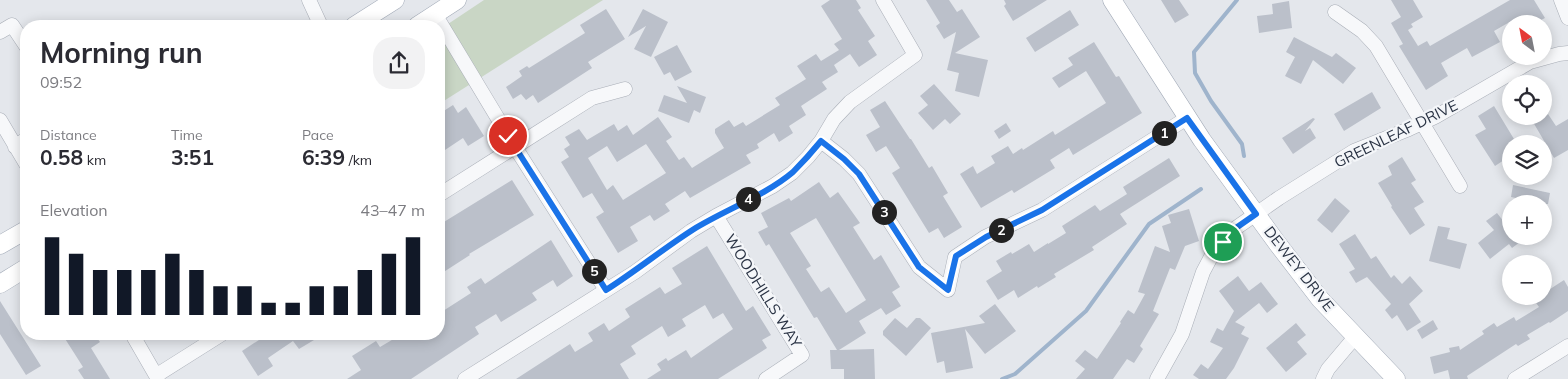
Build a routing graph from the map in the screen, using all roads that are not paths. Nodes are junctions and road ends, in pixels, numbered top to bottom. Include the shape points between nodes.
1 (309, 0) edge
2 (395, 0) edge
3 (457, 0) edge
4 (883, 0) edge
5 (1112, 0) edge
6 (1561, 0) edge
7 (433, 7) edge
8 (1335, 12) dead end
9 (1568, 18) edge
10 (318, 20) edge
11 (363, 20) edge
12 (422, 20) edge
13 (441, 20) edge
14 (445, 27) edge
15 (0, 32) edge
16 (20, 37) edge
17 (1568, 53) edge
18 (626, 89) dead end
19 (1187, 118) junction
20 (0, 120) edge
21 (1423, 122) junction
22 (821, 141) junction
23 (20, 142) edge
24 (515, 147) junction
25 (1460, 186) dead end
26 (445, 192) edge
27 (1256, 214) junction
28 (716, 216) junction
29 (20, 233) edge
30 (0, 245) edge
31 (20, 272) edge
32 (0, 284) edge
33 (606, 290) junction
34 (1355, 337) junction
35 (135, 340) edge
36 (213, 340) edge
37 (1568, 346) edge
38 (157, 377) edge
39 (465, 379) edge
40 (766, 379) edge
41 (1157, 379) edge
42 (1322, 379) edge
43 (1396, 379) edge
44 (1515, 379) edge

1 - 10 street
2 - 11 main road
3 - 7 main road
4 - 22 street via 916,54 850,102 834,119
5 - 19 main road, DEWEY DRIVE
6 - 9 street
7 - 12 main road
7 - 13 street
8 - 21 street via 1362,31 1376,46
14 - 24 street
15 - 16 street via 12,25
17 - 21 street, GREENLEAF DRIVE via 1530,62
18 - 24 street via 592,98
19 - 22 street via 1042,210 986,237 956,256 948,290 919,267 859,174
19 - 27 main road, DEWEY DRIVE
20 - 23 street
21 - 25 street
21 - 27 street, GREENLEAF DRIVE via 1354,151
22 - 28 street via 808,157 773,186
24 - 26 street
24 - 33 street
27 - 34 main road, DEWEY DRIVE via 1320,299
27 - 41 street, GREENLEAF DRIVE via 1233,230 1212,254 1182,334
28 - 33 street
28 - 40 street, WOODHILLS WAY via 802,355
29 - 30 main road
31 - 32 main road
33 - 39 street
34 - 42 street
34 - 43 main road, DEWEY DRIVE
35 - 38 street
36 - 38 street
37 - 44 street

